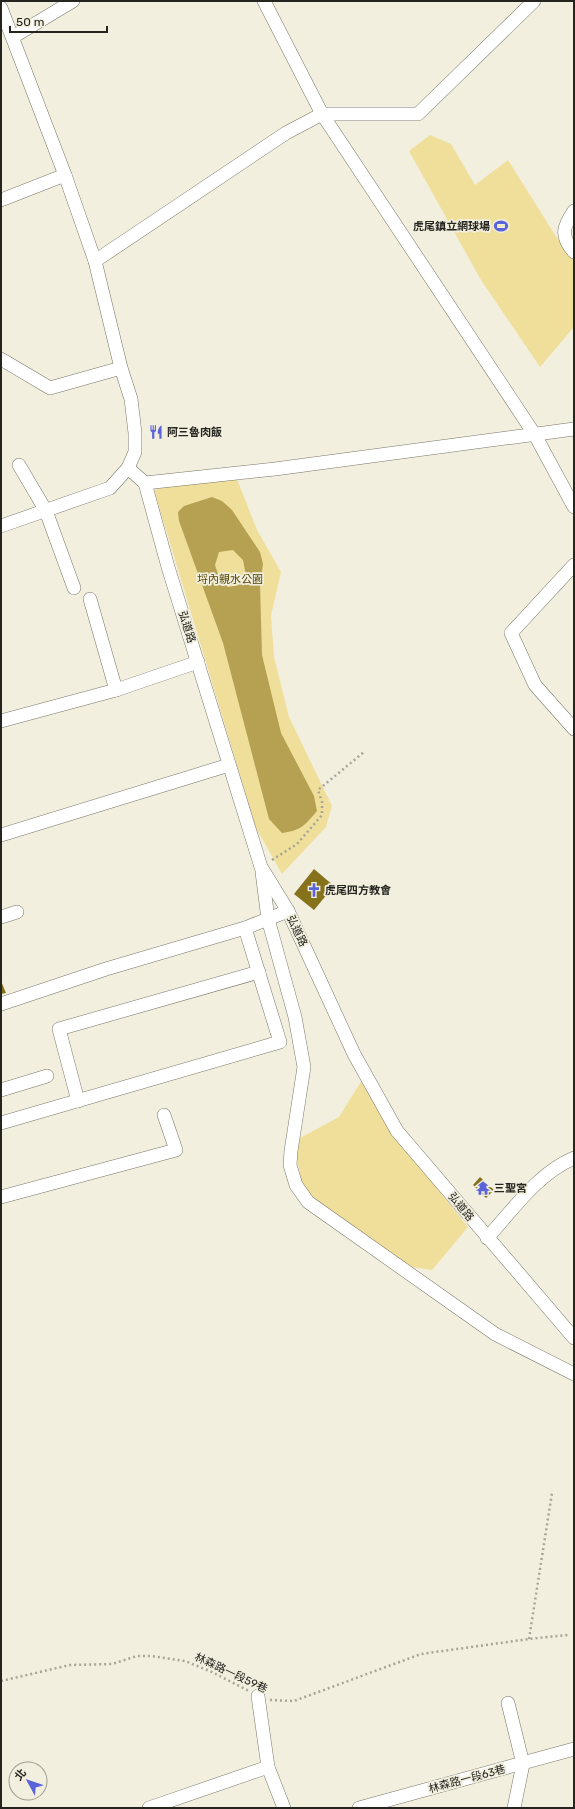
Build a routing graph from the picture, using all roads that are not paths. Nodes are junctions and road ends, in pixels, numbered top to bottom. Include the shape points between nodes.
1 (72, 1) edge
2 (264, 1) edge
3 (534, 1) edge
4 (1, 8) edge
5 (13, 37) junction
6 (322, 114) junction
7 (65, 175) junction
8 (1, 200) edge
9 (574, 211) edge
10 (574, 252) edge
11 (95, 261) junction
12 (1, 359) edge
13 (121, 368) junction
14 (574, 429) edge
15 (535, 435) junction
16 (19, 465) dead end
17 (128, 468) junction
18 (146, 483) junction
19 (574, 507) edge
20 (46, 511) junction
21 (1, 526) edge
22 (574, 565) edge
23 (74, 588) dead end
24 (90, 599) dead end
25 (198, 662) junction
26 (116, 690) junction
27 (1, 722) edge
28 (574, 730) edge
29 (229, 765) junction
30 (1, 834) edge
31 (261, 867) junction
32 (288, 911) junction
33 (17, 912) dead end
34 (1, 917) edge
35 (268, 919) junction
36 (245, 928) junction
37 (259, 972) junction
38 (1, 1004) edge
39 (48, 1076) dead end
40 (1, 1090) edge
41 (78, 1101) junction
42 (164, 1116) dead end
43 (1, 1123) edge
44 (574, 1158) edge
45 (1, 1197) edge
46 (487, 1238) junction
47 (574, 1338) edge
48 (574, 1374) edge
49 (258, 1696) road end
50 (508, 1704) dead end
51 (574, 1749) edge
52 (522, 1764) junction
53 (268, 1767) junction
54 (149, 1808) edge
55 (284, 1808) edge
56 (359, 1808) edge
57 (514, 1808) edge

1 - 5 street
2 - 6 street
3 - 6 street via 418,114
4 - 5 street
5 - 7 street
6 - 11 street via 286,133
6 - 15 street
7 - 8 street
7 - 11 street
9 - 10 street via 565,224 564,234
11 - 13 street
12 - 13 street via 50,388
13 - 17 street via 131,399 135,433 135,452
14 - 15 street
15 - 18 street
15 - 19 street
16 - 20 street
17 - 18 street
17 - 20 street via 110,488
18 - 25 street, 弘道路 via 168,567
20 - 21 street
20 - 23 street
22 - 28 street via 511,633 535,685
24 - 26 street
25 - 26 street
25 - 29 street, 弘道路
26 - 27 street
29 - 30 street
29 - 31 street, 弘道路
31 - 32 street, 弘道路
31 - 35 street
32 - 35 street
32 - 46 street, 弘道路 via 354,1054 398,1131
33 - 34 street
35 - 36 street
35 - 48 street via 295,1017 304,1067 290,1165 296,1184 308,1202 490,1331
36 - 37 street
36 - 38 street via 106,969
37 - 41 street via 59,1029
37 - 41 street via 280,1042
39 - 40 street
41 - 43 street
42 - 45 street via 176,1150
44 - 46 street via 564,1162 536,1183
46 - 47 street, 弘道路
49 - 53 street
50 - 52 street
51 - 52 street, 林森路一段63巷
52 - 56 street, 林森路一段63巷
52 - 57 street
53 - 54 street
53 - 55 street

